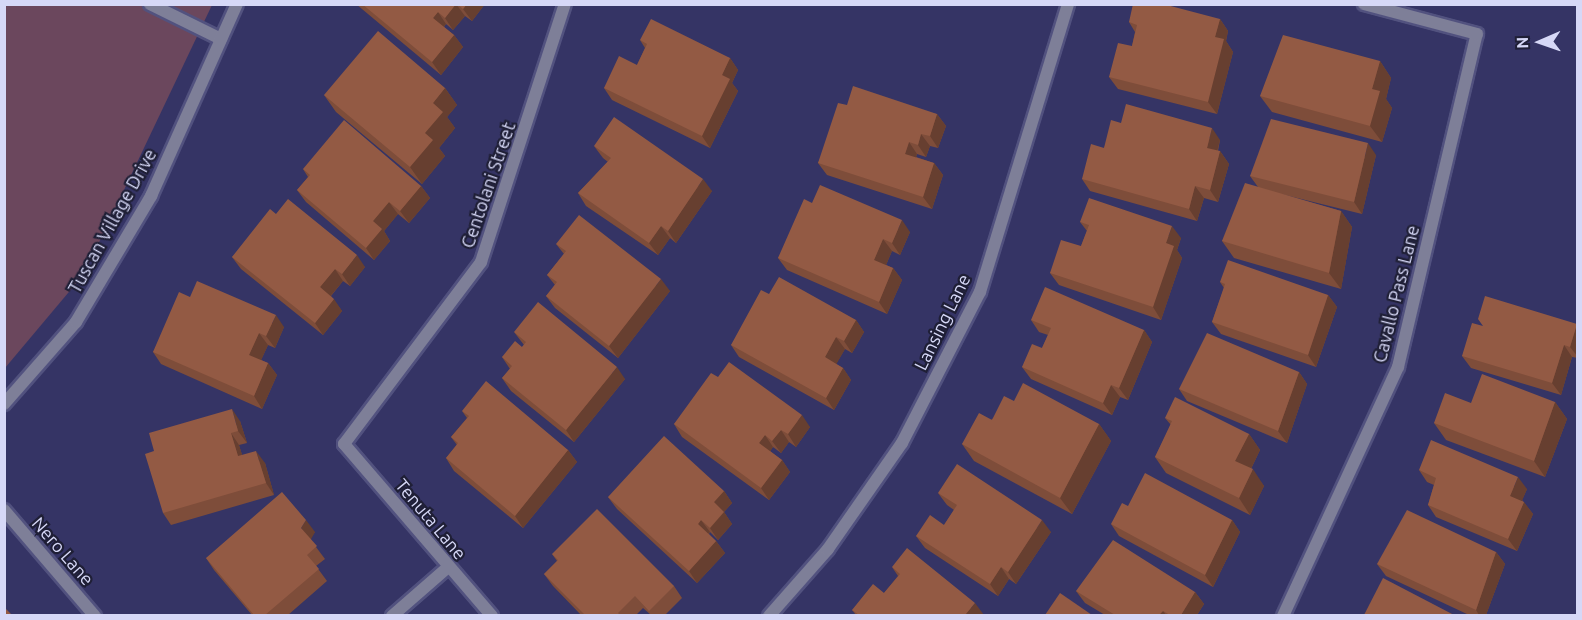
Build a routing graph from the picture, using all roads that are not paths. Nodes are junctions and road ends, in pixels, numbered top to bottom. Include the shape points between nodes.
1 (150, 4) edge
2 (237, 4) edge
3 (565, 4) edge
4 (1068, 4) edge
5 (1364, 4) edge
6 (222, 39) junction
7 (4, 404) edge
8 (344, 444) joint
9 (4, 510) edge
10 (447, 568) junction
11 (95, 615) edge
12 (392, 615) edge
13 (492, 615) edge
14 (769, 615) edge
15 (1283, 615) edge

1 - 6 street
2 - 6 street, Tuscan Village Drive
3 - 8 street, Centolani Street via 481,262
4 - 14 street, Lansing Lane via 980,292 902,443 828,549
5 - 15 street, Cavallo Pass Lane via 1477,34 1398,366 1299,590
6 - 7 street, Tuscan Village Drive via 151,196 76,322
8 - 10 street, Tenuta Lane
9 - 11 street, Nero Lane
10 - 12 street
10 - 13 street, Tenuta Lane

